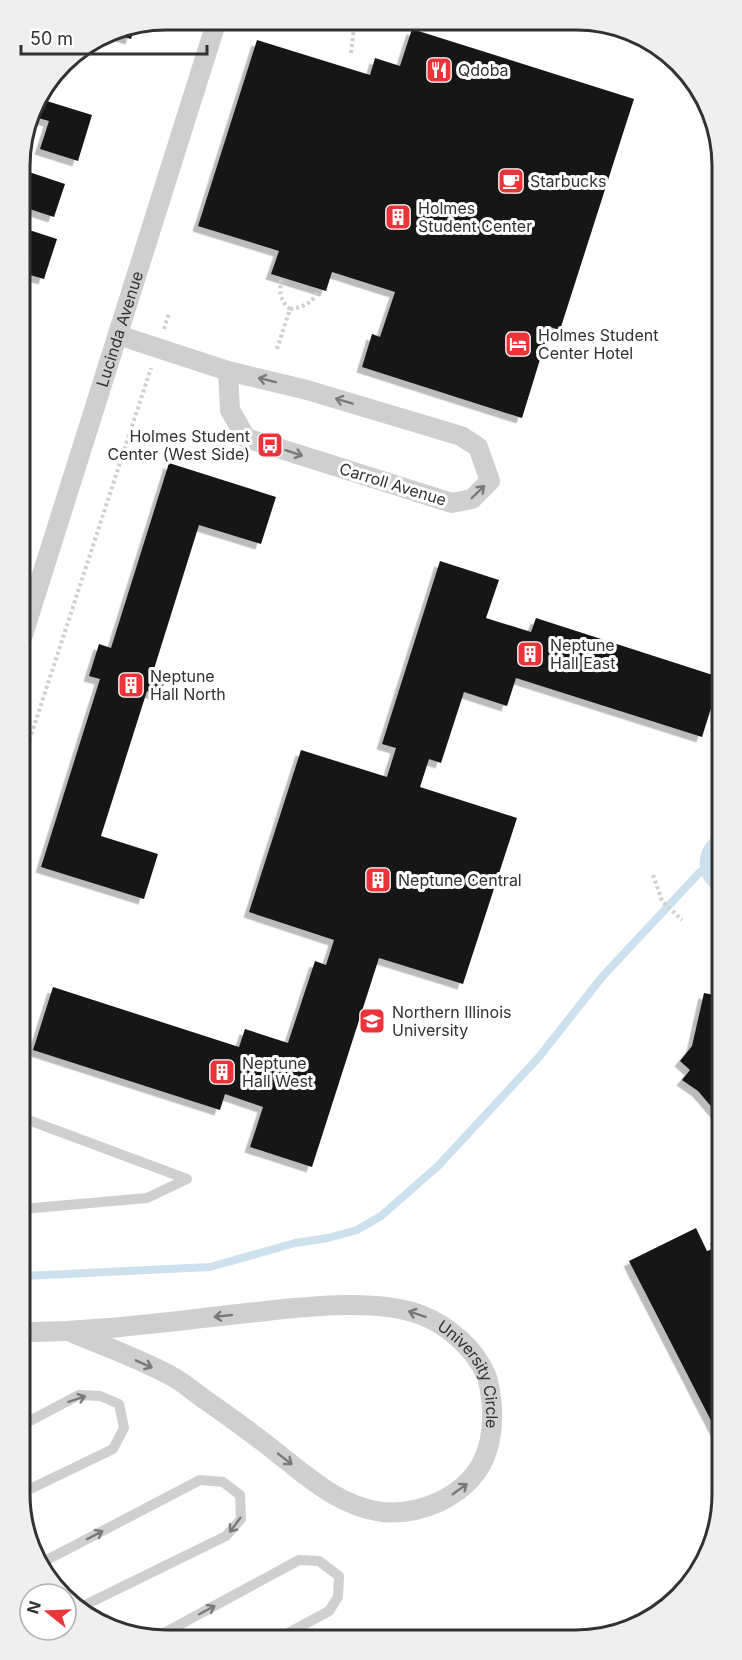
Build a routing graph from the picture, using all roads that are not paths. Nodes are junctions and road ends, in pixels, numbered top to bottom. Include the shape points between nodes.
1 (214, 30) edge
2 (118, 335) junction
3 (228, 371) junction
4 (30, 604) edge
5 (30, 1121) edge
6 (30, 1208) edge
7 (30, 1332) edge
8 (71, 1332) junction
9 (30, 1421) edge
10 (30, 1489) edge
11 (47, 1560) edge
12 (86, 1604) edge
13 (170, 1630) edge
14 (294, 1630) edge

1 - 2 street, Lucinda Avenue
2 - 3 street, Carroll Avenue
2 - 4 street, Lucinda Avenue
3 -> 3 street, Carroll Avenue via 230,410 246,438 452,503 472,499 489,480 478,447 461,436
5 - 6 lane via 187,1179 147,1198
7 - 8 street, University Circle
8 -> 8 street, University Circle via 173,1377 338,1498 375,1511 424,1509 447,1498 466,1485 484,1458 493,1431 489,1383 480,1364 444,1326 408,1311 346,1306
9 -> 10 lane via 79,1395 100,1396 119,1404 124,1428 113,1449
11 -> 12 lane via 200,1480 223,1482 240,1495 241,1519 226,1536
13 -> 14 lane via 299,1560 319,1561 339,1576 338,1597 329,1611

